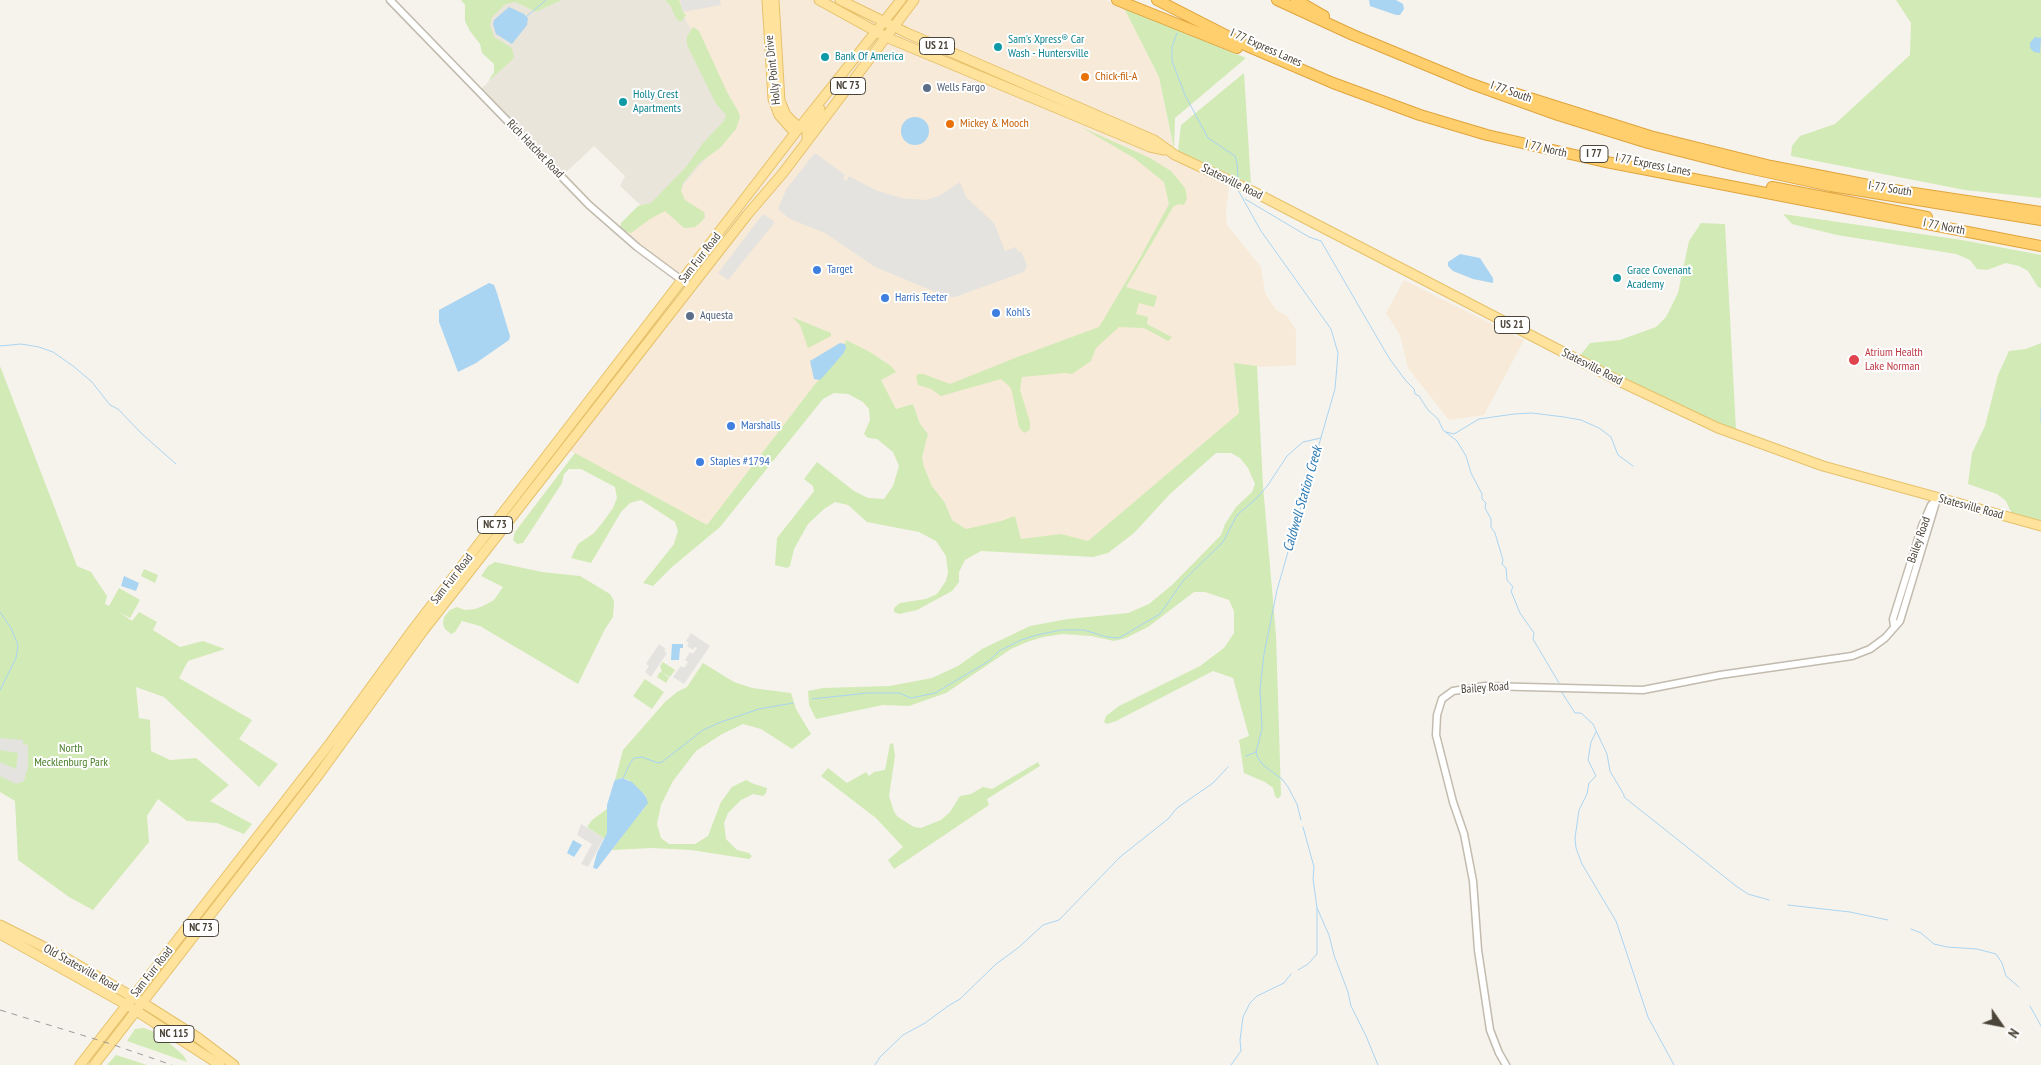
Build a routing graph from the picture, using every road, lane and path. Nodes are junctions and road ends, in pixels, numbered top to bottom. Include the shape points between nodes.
1 (390, 0) edge
2 (766, 0) edge
3 (774, 0) edge
4 (819, 0) edge
5 (840, 0) edge
6 (901, 0) edge
7 (914, 0) edge
8 (1117, 0) edge
9 (1156, 0) edge
10 (1168, 0) edge
11 (1276, 0) edge
12 (1289, 0) edge
13 (1296, 0) edge
14 (767, 13) junction
15 (1327, 18) junction
16 (884, 22) junction
17 (894, 26) junction
18 (876, 32) junction
19 (886, 37) junction
20 (777, 64) junction
21 (845, 70) junction
22 (1311, 74) junction
23 (1006, 88) junction
24 (1058, 97) junction
25 (797, 131) junction
26 (807, 140) junction
27 (1167, 150) junction
28 (1741, 160) junction
29 (1800, 180) junction
30 (759, 200) junction
31 (2041, 212) edge
32 (2041, 220) edge
33 (2041, 242) edge
34 (682, 281) junction
35 (691, 287) junction
36 (534, 474) junction
37 (1937, 499) junction
38 (2041, 526) edge
39 (491, 544) junction
40 (450, 581) junction
41 (404, 658) junction
42 (331, 742) junction
43 (299, 800) junction
44 (0, 925) edge
45 (0, 933) edge
46 (46, 949) junction
47 (133, 997) junction
48 (143, 1003) junction
49 (127, 1005) junction
50 (137, 1011) junction
51 (80, 1065) edge
52 (94, 1065) edge
53 (220, 1065) edge
54 (234, 1065) edge
55 (1506, 1065) edge

1 - 34 street, Rich Hatchet Road via 589,205 636,247
2 - 14 main road, Holly Point Drive
3 - 20 main road, Holly Point Drive
4 - 18 main road, Statesville Road / US 21
5 - 16 main road, Statesville Road / US 21
6 - 16 main road, Sam Furr Road / NC 73
7 - 17 main road, Sam Furr Road / NC 73
8 - 22 highway
9 - 22 highway, I 77 North / I 77
10 - 33 highway, I 77 Express Lanes / I 77 via 1242,38 1313,69 1393,100 1482,127 1587,153
11 - 29 highway, I 77 Express Lanes / I 77 via 1382,48 1528,105 1656,145
12 - 15 highway, I 77 South
13 - 15 highway
14 - 20 main road via 771,18
14 - 25 main road, Holly Point Drive via 773,98 779,115
15 - 28 highway, I 77 South via 1530,99
16 - 17 main road, Statesville Road / US 21
16 - 18 main road, Sam Furr Road / NC 73
17 - 19 main road, Sam Furr Road / NC 73
17 - 24 main road, Statesville Road / US 21
18 - 19 main road, Statesville Road / US 21
18 - 21 main road, Sam Furr Road / NC 73
19 - 23 main road, Statesville Road / US 21
19 - 26 main road, Sam Furr Road / NC 73
20 - 25 main road, Holly Point Drive via 782,108
21 - 25 main road, Sam Furr Road / NC 73
21 - 26 main road via 807,131
22 - 33 highway, I 77 North / I 77 via 1413,112 1533,146 2016,241
23 - 24 main road via 1012,84
23 - 27 main road, Statesville Road / US 21 via 1150,148
24 - 27 main road, Statesville Road / US 21 via 1154,140
25 - 30 main road via 796,139 772,172
25 - 34 main road, Sam Furr Road / NC 73
26 - 30 main road, Sam Furr Road / NC 73
27 - 37 main road, Statesville Road / US 21 via 1695,418 1806,461
28 - 29 highway
28 - 31 highway, I-77 South via 1863,185
29 - 32 highway, I 77 Express Lanes / I 77
30 - 35 main road, Sam Furr Road / NC 73
34 - 35 street, Rich Hatchet Road
34 - 36 main road, Sam Furr Road / NC 73
35 - 39 main road, Sam Furr Road / NC 73
36 - 39 main road via 491,537
36 - 40 main road, Sam Furr Road / NC 73
37 - 38 main road, Statesville Road / US 21
37 - 55 street, Bailey Road via 1900,621 1870,649 1852,656 1720,675 1660,688 1490,686 1453,691 1445,696 1437,715 1436,735 1473,876 1480,960 1491,1032
39 - 41 main road, Sam Furr Road / NC 73
40 - 41 main road via 450,589
40 - 42 main road, Sam Furr Road / NC 73
41 - 43 main road, Sam Furr Road / NC 73
42 - 43 main road via 299,792
42 - 47 main road, Sam Furr Road / NC 73
43 - 48 main road, Sam Furr Road / NC 73
44 - 46 main road, Old Statesville Road / NC 115
45 - 46 main road via 6,932
45 - 49 main road, Old Statesville Road / NC 115
46 - 47 main road, Old Statesville Road / NC 115
47 - 48 main road, Old Statesville Road / NC 115
47 - 49 main road, Sam Furr Road / NC 73
48 - 50 main road, Sam Furr Road / NC 73
48 - 54 main road, Old Statesville Road / NC 115
49 - 50 main road, Old Statesville Road / NC 115
49 - 51 main road, Sam Furr Road / NC 73
50 - 52 main road, Sam Furr Road / NC 73
50 - 53 main road, Old Statesville Road / NC 115

